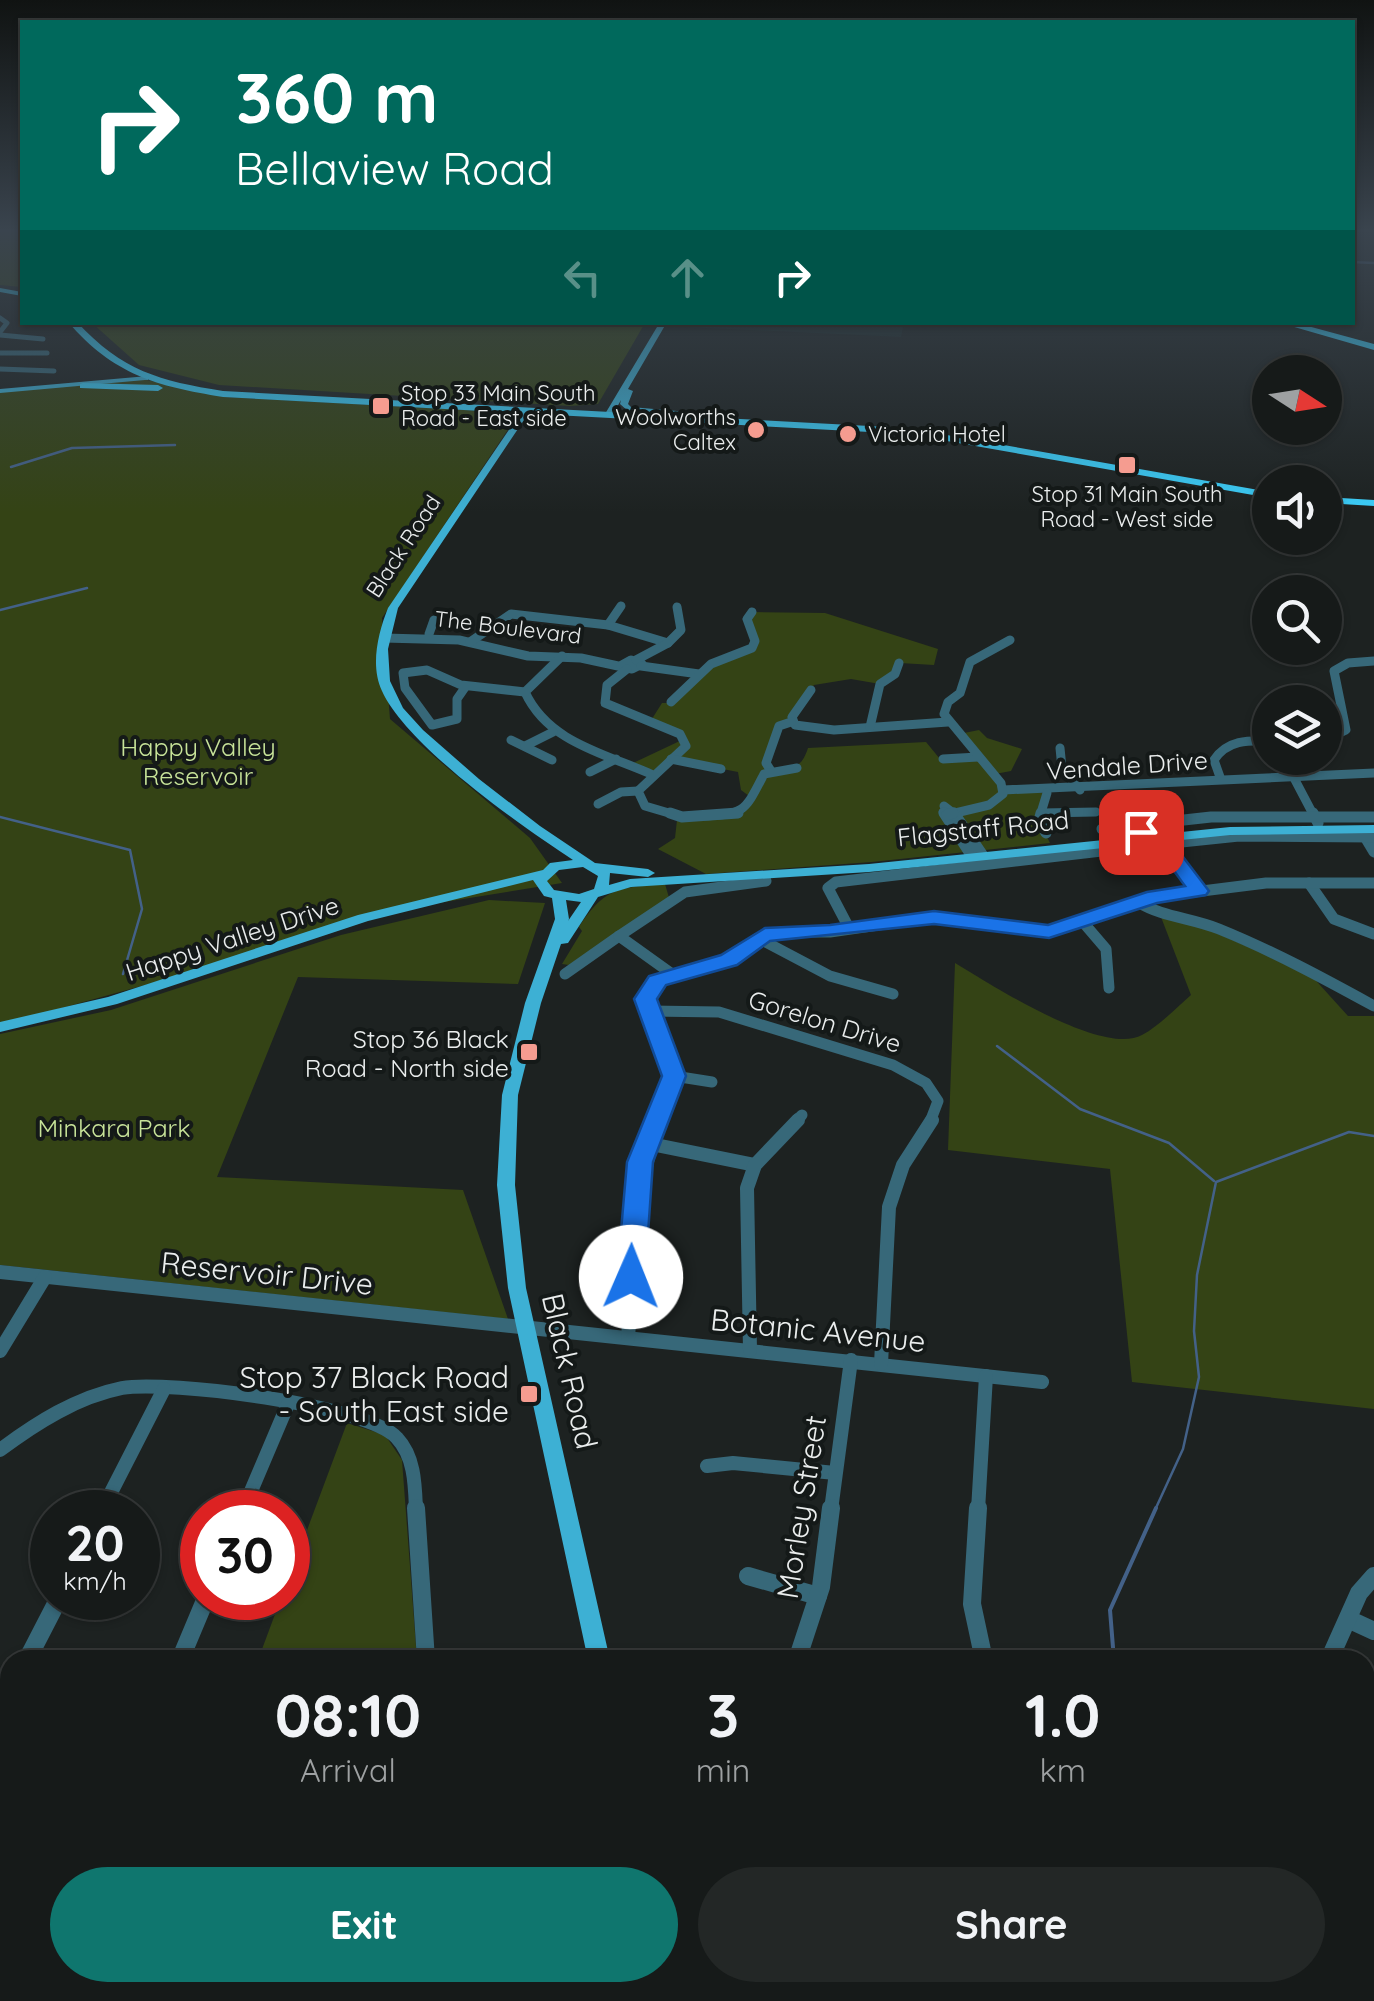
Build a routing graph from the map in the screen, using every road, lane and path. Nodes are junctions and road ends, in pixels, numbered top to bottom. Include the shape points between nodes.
1 (76, 325) edge
2 (86, 325) edge
3 (662, 325) edge
4 (1295, 325) edge
5 (1307, 325) edge
6 (0, 333) edge
7 (43, 336) dead end
8 (1374, 345) edge
9 (0, 353) edge
10 (47, 353) dead end
11 (115, 360) junction
12 (0, 370) edge
13 (54, 370) dead end
14 (160, 376) junction
15 (144, 378) junction
16 (630, 382) junction
17 (100, 384) junction
18 (83, 386) junction
19 (0, 391) edge
20 (223, 394) junction
21 (481, 408) junction
22 (612, 410) junction
23 (677, 414) junction
24 (523, 415) junction
25 (830, 422) junction
26 (884, 429) junction
27 (1198, 482) junction
28 (1252, 490) edge
29 (1342, 498) edge
30 (1374, 500) edge
31 (622, 606) dead end
32 (676, 607) dead end
33 (752, 612) dead end
34 (434, 620) dead end
35 (608, 625) junction
36 (429, 634) junction
37 (384, 636) junction
38 (472, 640) junction
39 (1010, 640) dead end
40 (668, 643) junction
41 (562, 654) junction
42 (1374, 661) edge
43 (631, 664) junction
44 (899, 664) dead end
45 (699, 674) junction
46 (1337, 685) edge
47 (466, 686) junction
48 (811, 690) dead end
49 (526, 692) junction
50 (671, 702) dead end
51 (791, 722) junction
52 (948, 722) junction
53 (870, 727) junction
54 (554, 732) junction
55 (511, 740) dead end
56 (1252, 741) edge
57 (525, 746) junction
58 (1060, 748) dead end
59 (978, 757) junction
60 (616, 758) junction
61 (942, 758) dead end
62 (671, 759) junction
63 (552, 760) dead end
64 (796, 768) dead end
65 (722, 769) dead end
66 (771, 771) junction
67 (590, 772) dead end
68 (651, 774) junction
69 (1374, 774) edge
70 (1220, 778) junction
71 (1294, 778) junction
72 (1003, 790) junction
73 (1080, 790) junction
74 (638, 791) junction
75 (1047, 793) junction
76 (598, 804) dead end
77 (1042, 813) junction
78 (1318, 823) junction
79 (1372, 829) edge
80 (1046, 833) dead end
81 (1143, 835) junction
82 (549, 836) junction
83 (1163, 850) junction
84 (1374, 852) edge
85 (977, 854) junction
86 (1178, 863) junction
87 (591, 865) junction
88 (546, 871) junction
89 (766, 881) dead end
90 (1309, 883) junction
91 (1374, 883) edge
92 (597, 891) junction
93 (1199, 891) junction
94 (478, 892) junction
95 (554, 895) junction
96 (1138, 902) junction
97 (1082, 921) junction
98 (849, 928) junction
99 (1374, 934) edge
100 (619, 936) junction
101 (758, 938) junction
102 (564, 974) dead end
103 (672, 974) junction
104 (542, 979) junction
105 (1108, 988) dead end
106 (893, 994) dead end
107 (1374, 1006) edge
108 (650, 1011) junction
109 (0, 1028) edge
110 (674, 1076) junction
111 (712, 1082) dead end
112 (802, 1115) dead end
113 (646, 1143) junction
114 (754, 1164) junction
115 (0, 1272) edge
116 (46, 1278) junction
117 (528, 1328) junction
118 (628, 1338) junction
119 (750, 1350) junction
120 (0, 1351) edge
121 (851, 1360) junction
122 (882, 1364) junction
123 (986, 1376) junction
124 (1042, 1382) dead end
125 (164, 1388) junction
126 (288, 1404) junction
127 (2, 1446) edge
128 (707, 1466) dead end
129 (835, 1474) junction
130 (112, 1490) edge
131 (251, 1490) edge
132 (748, 1576) dead end
133 (1374, 1576) edge
134 (818, 1596) junction
135 (1348, 1618) junction
136 (47, 1620) edge
137 (197, 1620) edge
138 (1374, 1632) edge
139 (32, 1650) edge
140 (184, 1650) edge
141 (425, 1650) edge
142 (597, 1650) edge
143 (800, 1650) edge
144 (982, 1650) edge
145 (1334, 1650) edge

1 - 11 highway
2 - 11 highway
3 - 16 main road
4 - 8 highway
5 - 8 highway
6 - 7 street
9 - 10 street
11 - 14 highway
11 - 15 highway
11 - 17 highway via 122,376
12 - 13 street
14 - 15 highway
14 - 24 highway via 264,394
15 - 17 main road
15 - 20 highway
16 - 22 main road
16 - 23 main road via 626,408
17 - 18 main road
18 - 19 main road
18 - 20 highway
20 - 21 highway
21 - 24 highway
21 - 24 main road
22 - 23 highway
22 - 24 highway
22 - 26 highway
23 - 25 highway
24 - 37 main road, Black Road via 393,608
25 - 26 highway
25 - 27 highway via 935,431
26 - 27 highway
27 - 28 highway
29 - 30 highway
31 - 35 street
32 - 40 street via 681,630
33 - 45 street via 752,648
34 - 36 street
35 - 38 street via 507,614
35 - 40 street
36 - 37 street, The Boulevard
36 - 38 street, The Boulevard
37 - 38 street, The Boulevard
37 - 82 main road, Black Road via 386,690 406,719
38 - 41 street, The Boulevard via 508,653
39 - 52 street via 970,662 960,693 944,708
40 - 43 street
41 - 43 street, The Boulevard
41 - 49 street
42 - 46 street via 1334,671
43 - 45 street, The Boulevard
43 - 62 street via 607,685 605,703 680,734 686,746
44 - 53 street via 880,684
45 - 50 street
47 - 47 street via 427,670 403,674 405,688 432,724 457,720 457,698
47 - 49 street
48 - 51 street
49 - 54 street via 536,716
51 - 53 street via 818,729
51 - 66 street via 778,726 766,763
52 - 53 street
52 - 59 street
54 - 57 street
54 - 60 street
55 - 57 street
56 - 70 street via 1218,752
57 - 63 street
58 - 73 street via 1062,768
59 - 61 street
59 - 72 street
60 - 67 street
60 - 68 street
62 - 65 street
62 - 68 street
64 - 66 street
66 - 74 street via 737,814 669,816 645,806
68 - 74 street
69 - 71 street, Vendale Drive
70 - 71 street, Vendale Drive
70 - 73 street, Vendale Drive
71 - 78 street
72 - 75 street, Vendale Drive
72 - 85 street via 990,804 946,811
73 - 75 street, Vendale Drive
74 - 76 street
75 - 77 street
77 - 78 street via 1098,821 1211,817
77 - 80 street
78 - 79 main road, Flagstaff Road
78 - 81 main road, Flagstaff Road
79 - 83 street via 1239,836 1172,843
79 - 84 street
81 - 83 street
81 - 85 main road, Flagstaff Road
82 - 87 main road, Black Road
82 - 88 main road via 555,850
83 - 86 street
85 - 87 main road, Flagstaff Road via 720,873
85 - 92 main road, Flagstaff Road via 642,881
86 - 93 street
86 - 98 street via 1160,863 1136,848 836,882 828,888
87 - 88 main road, Flagstaff Road
87 - 92 main road via 606,878
88 - 94 main road, Happy Valley Drive
88 - 95 main road via 541,884
89 - 100 street via 685,892
90 - 91 street
90 - 93 street
90 - 99 street via 1330,918
92 - 95 main road, Flagstaff Road
92 - 104 main road, Black Road
93 - 96 street
94 - 95 main road, Happy Valley Drive
94 - 109 main road, Happy Valley Drive via 363,918 112,1001
95 - 104 main road, Black Road via 562,919
96 - 97 street
96 - 107 street via 1273,951
97 - 98 street via 1040,932 953,918
97 - 105 street via 1106,949
98 - 101 street
100 - 102 street
100 - 103 street
101 - 103 street via 729,960
101 - 106 street via 830,976
103 - 108 street via 647,994
104 - 117 main road, Black Road via 510,1095 506,1136 515,1272
108 - 110 street
108 - 122 street, Gorelon Drive via 701,1009 756,1022 893,1065 926,1083 938,1100 895,1182 882,1259
110 - 111 street
110 - 113 street
112 - 114 street
113 - 114 street
113 - 118 street via 632,1221
114 - 119 street via 747,1188
115 - 116 street, Reservoir Drive
116 - 117 street, Reservoir Drive
116 - 120 street
117 - 118 street, Botanic Avenue
117 - 142 main road, Black Road
118 - 119 street, Botanic Avenue
119 - 121 street, Botanic Avenue
121 - 122 street, Botanic Avenue
121 - 129 street, Morley Street
122 - 123 street, Botanic Avenue
123 - 124 street, Botanic Avenue
123 - 144 street via 972,1604
125 - 126 street
125 - 127 street via 124,1388 82,1402
125 - 130 street
126 - 131 street
126 - 141 street via 378,1424 407,1452
128 - 129 street
129 - 134 street, Morley Street
132 - 134 street
133 - 135 street
134 - 143 street, Morley Street
135 - 138 street
135 - 145 street
136 - 139 street
137 - 140 street

